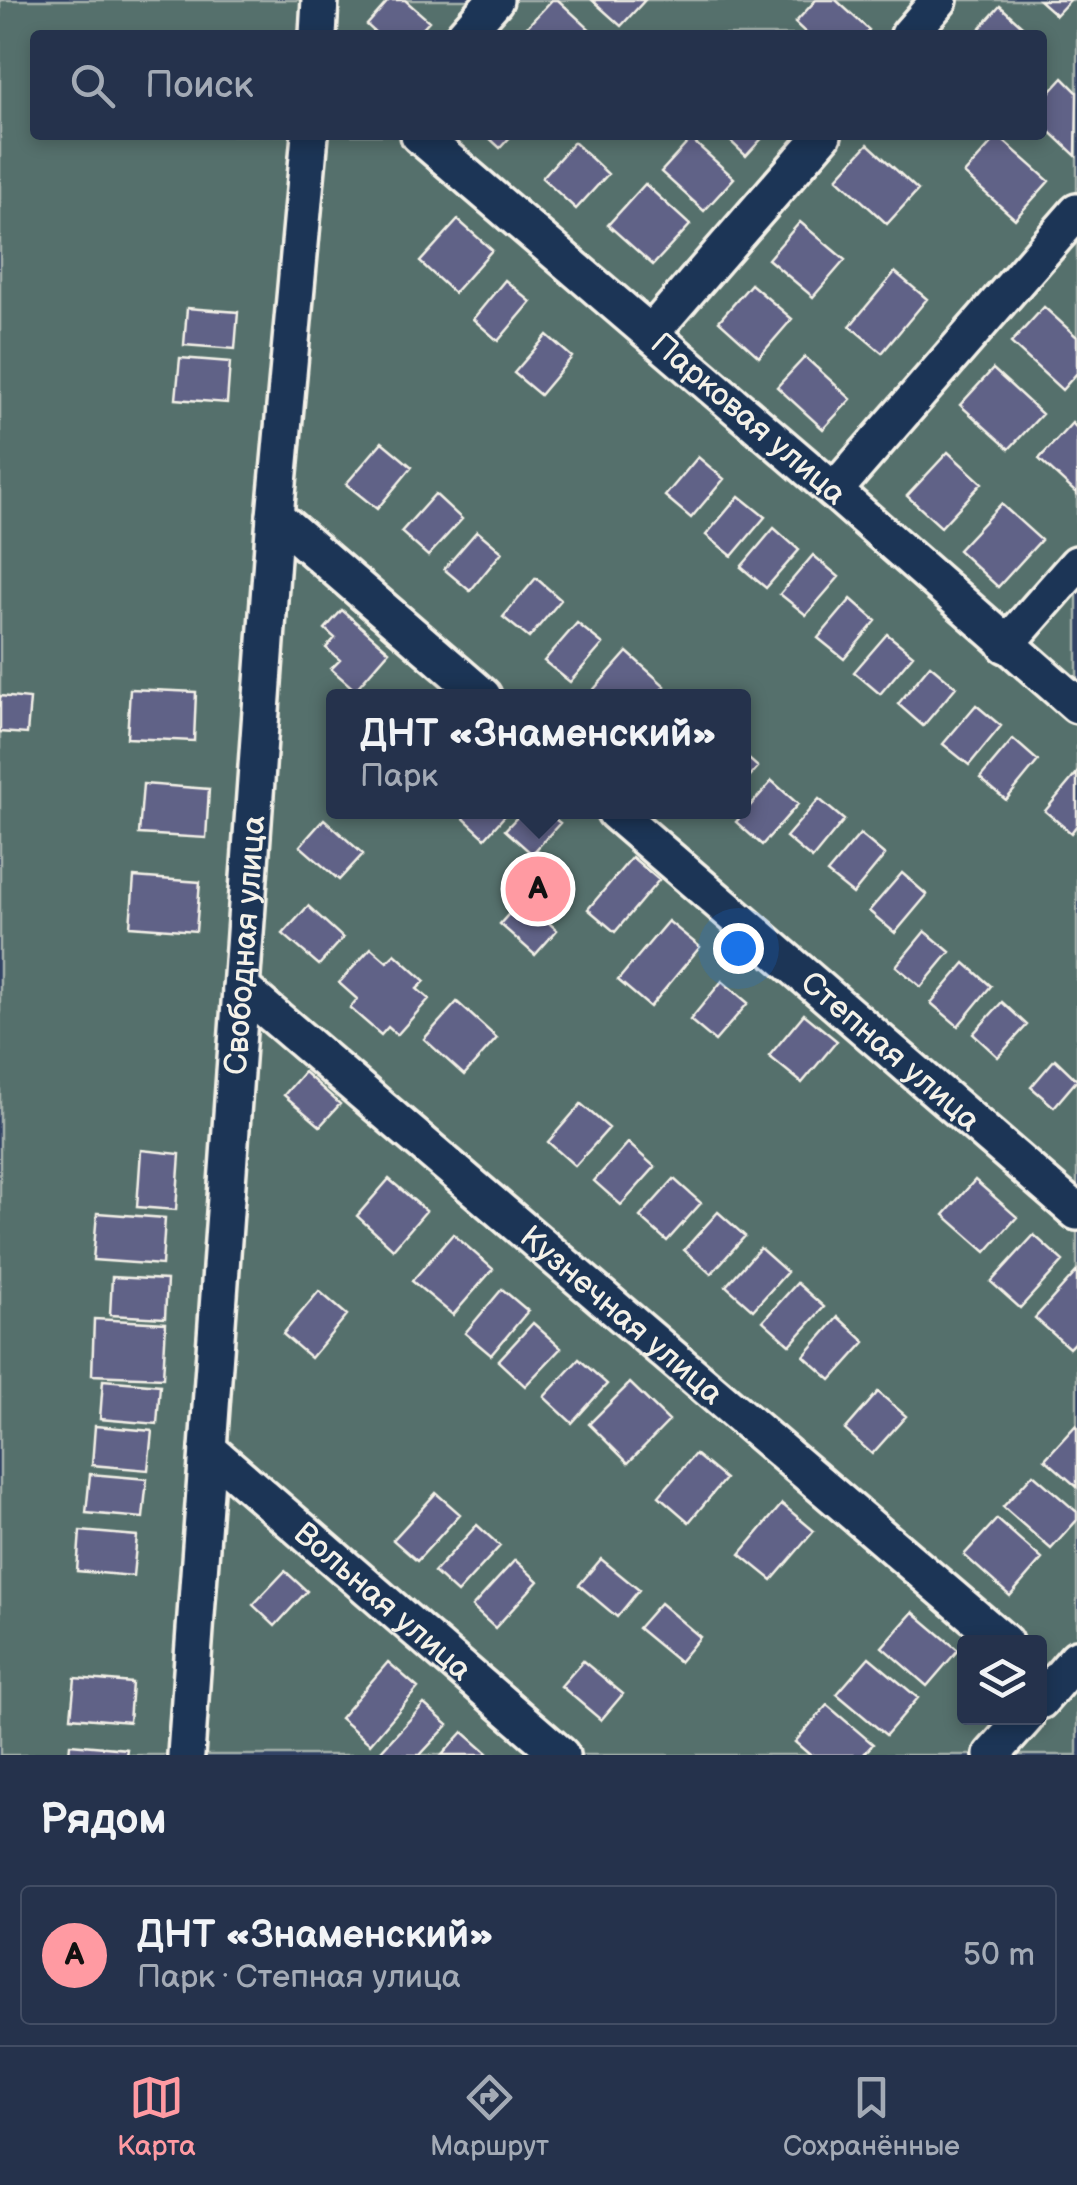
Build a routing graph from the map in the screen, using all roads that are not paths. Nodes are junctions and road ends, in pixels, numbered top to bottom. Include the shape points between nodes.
1 (320, 0) edge
2 (495, 0) edge
3 (940, 0) edge
4 (318, 30) edge
5 (468, 30) edge
6 (913, 30) edge
7 (310, 140) edge
8 (425, 140) edge
9 (819, 140) edge
10 (1077, 212) edge
11 (652, 333) junction
12 (834, 490) junction
13 (275, 516) junction
14 (1077, 564) edge
15 (1006, 645) junction
16 (475, 689) edge
17 (1077, 706) edge
18 (623, 819) edge
19 (241, 988) junction
20 (1077, 1212) edge
21 (208, 1449) junction
22 (996, 1635) edge
23 (1077, 1658) edge
24 (1052, 1692) edge
25 (1019, 1725) edge
26 (186, 1755) edge
27 (560, 1755) edge
28 (992, 1755) edge

1 - 4 street
2 - 5 street
3 - 6 street
7 - 13 street, Свободная улица
8 - 11 street, Парковая улица
9 - 11 street
10 - 12 street
11 - 12 street, Парковая улица
12 - 15 street, Парковая улица
13 - 16 street
13 - 19 street, Свободная улица
14 - 15 street
15 - 17 street, Парковая улица
18 - 20 street, Степная улица
19 - 21 street, Свободная улица
19 - 22 street, Кузнечная улица
21 - 26 street, Свободная улица
21 - 27 street, Вольная улица
23 - 24 street
25 - 28 street

